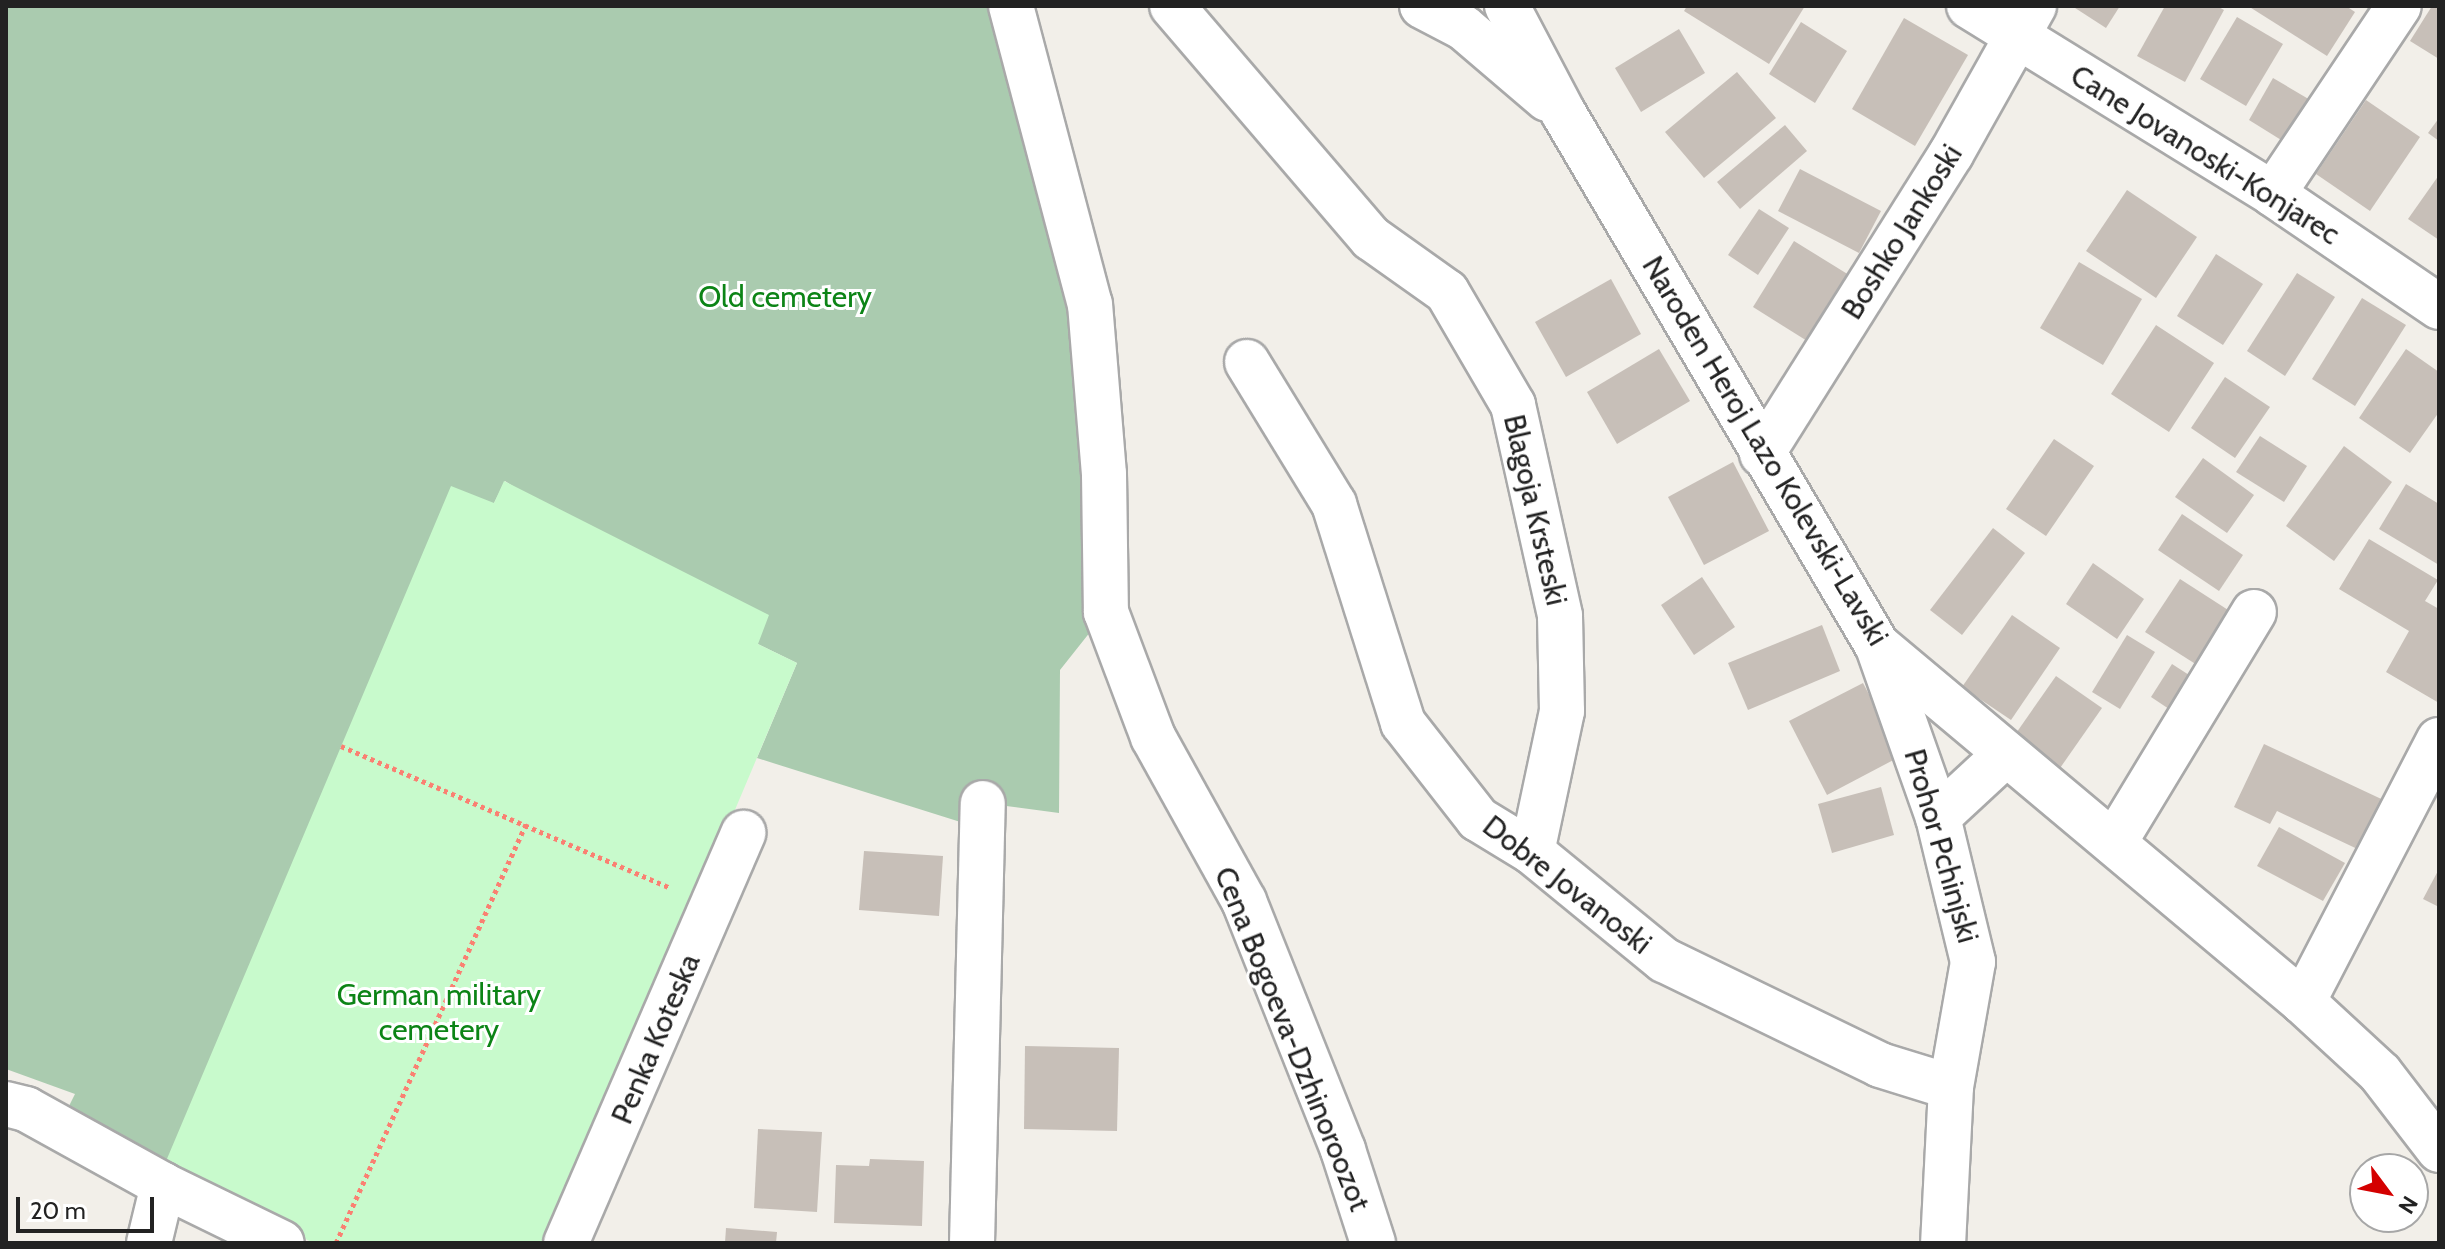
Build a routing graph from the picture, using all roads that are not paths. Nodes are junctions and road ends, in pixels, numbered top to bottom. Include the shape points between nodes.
1 (1011, 6) edge
2 (1172, 6) edge
3 (1422, 6) edge
4 (1507, 6) edge
5 (1969, 6) edge
6 (2399, 6) edge
7 (2026, 22) edge
8 (1564, 114) junction
9 (2273, 194) junction
10 (2439, 307) edge
11 (1247, 362) dead end
12 (1762, 454) junction
13 (2254, 612) dead end
14 (1877, 645) junction
15 (2439, 740) edge
16 (2005, 755) junction
17 (983, 803) dead end
18 (1938, 817) junction
19 (743, 833) dead end
20 (2114, 843) junction
21 (1532, 852) junction
22 (2303, 1002) junction
23 (1951, 1087) junction
24 (6, 1104) edge
25 (2439, 1150) edge
26 (163, 1185) junction
27 (149, 1243) edge
28 (282, 1243) edge
29 (566, 1243) edge
30 (972, 1243) edge
31 (1373, 1243) edge
32 (1943, 1243) edge

1 - 31 street, Cena Bogoeva-Dzhinoroozot via 1090,304 1104,474 1106,612 1153,737 1244,901 1343,1150
2 - 21 street, Blagoja Krsteski via 1371,238 1447,292 1513,405 1560,616 1562,711
3 - 8 street, Naroden Heroj Lazo Kolevski-Lavski via 1464,28
4 - 8 street, Naroden Heroj Lazo Kolevski-Lavski
5 - 7 street, Cane Jovanoski-Konjarec
6 - 9 street
7 - 9 street, Cane Jovanoski-Konjarec
7 - 12 street, Boshko Jankoski via 1951,154
8 - 12 street, Naroden Heroj Lazo Kolevski-Lavski
9 - 10 street, Cane Jovanoski-Konjarec
11 - 21 street, Dobre Jovanoski via 1334,504 1403,723 1478,819
12 - 14 street, Naroden Heroj Lazo Kolevski-Lavski
13 - 20 street
14 - 16 street, Naroden Heroj Lazo Kolevski-Lavski
14 - 18 street, Prohor Pchinjski
15 - 22 street
16 - 18 street
16 - 20 street, Naroden Heroj Lazo Kolevski-Lavski
17 - 30 street
18 - 23 street, Prohor Pchinjski via 1973,962
19 - 29 street, Penka Koteska
20 - 22 street, Naroden Heroj Lazo Kolevski-Lavski
21 - 23 street, Dobre Jovanoski via 1664,960 1880,1065
22 - 25 street, Naroden Heroj Lazo Kolevski-Lavski via 2380,1073
23 - 32 street, Prohor Pchinjski
24 - 26 street via 26,1109
26 - 27 street
26 - 28 street

